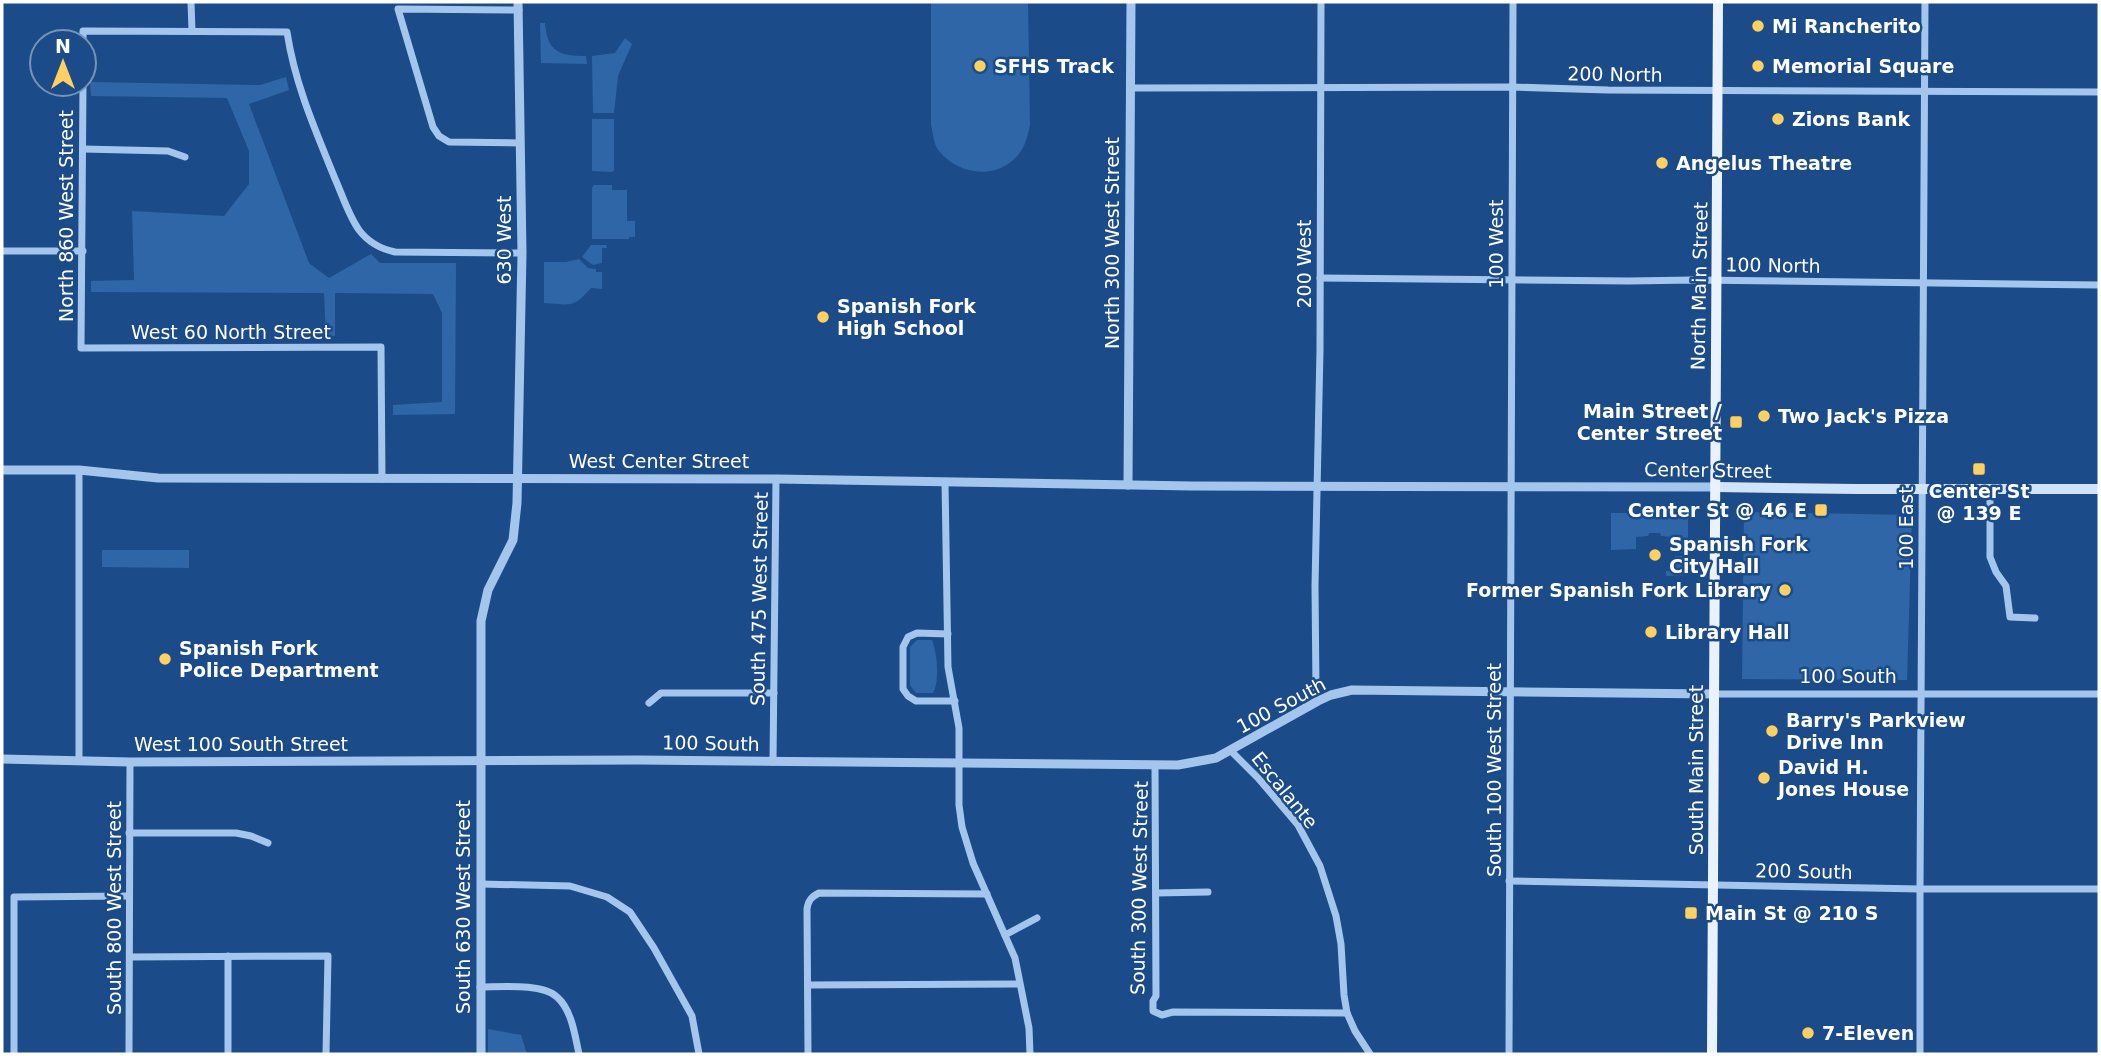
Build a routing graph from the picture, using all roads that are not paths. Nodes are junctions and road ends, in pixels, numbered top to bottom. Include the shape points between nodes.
1 (191, 2) edge
2 (1131, 2) edge
3 (1321, 2) edge
4 (1513, 2) edge
5 (1718, 2) edge
6 (1925, 2) edge
7 (518, 6) edge
8 (98, 30) edge
9 (192, 31) junction
10 (1321, 87) junction
11 (1511, 87) junction
12 (1131, 88) junction
13 (1718, 91) junction
14 (1925, 91) junction
15 (2099, 92) edge
16 (83, 98) edge
17 (520, 144) junction
18 (83, 149) junction
19 (185, 157) dead end
20 (2, 251) edge
21 (83, 251) junction
22 (522, 253) junction
23 (1320, 278) junction
24 (1512, 279) junction
25 (1716, 280) junction
26 (1924, 283) junction
27 (2099, 285) edge
28 (81, 348) joint
29 (2, 470) edge
30 (79, 470) junction
31 (518, 478) junction
32 (382, 479) junction
33 (776, 479) junction
34 (945, 482) junction
35 (1128, 485) junction
36 (1317, 486) junction
37 (1510, 486) junction
38 (1716, 487) junction
39 (1990, 488) junction
40 (1922, 489) junction
41 (2099, 489) edge
42 (2035, 618) dead end
43 (948, 634) junction
44 (1509, 692) junction
45 (775, 693) junction
46 (1714, 694) junction
47 (1921, 694) junction
48 (2099, 694) edge
49 (955, 701) junction
50 (1318, 701) junction
51 (649, 703) dead end
52 (1231, 751) junction
53 (2, 760) edge
54 (481, 760) junction
55 (79, 761) junction
56 (130, 762) junction
57 (773, 762) junction
58 (958, 763) junction
59 (1155, 766) junction
60 (129, 833) junction
61 (268, 843) dead end
62 (1509, 881) junction
63 (481, 884) junction
64 (1713, 886) junction
65 (1920, 889) junction
66 (2099, 889) edge
67 (1156, 892) junction
68 (1208, 892) dead end
69 (987, 894) junction
70 (129, 897) junction
71 (1038, 918) dead end
72 (1005, 935) junction
73 (228, 956) junction
74 (130, 957) junction
75 (1019, 984) junction
76 (808, 985) junction
77 (480, 987) junction
78 (1348, 1013) junction
79 (14, 1054) edge
80 (130, 1054) edge
81 (228, 1054) edge
82 (326, 1054) edge
83 (481, 1054) edge
84 (579, 1054) edge
85 (699, 1054) edge
86 (808, 1054) edge
87 (1030, 1054) edge
88 (1370, 1054) edge
89 (1509, 1054) edge
90 (1712, 1054) edge
91 (1920, 1054) edge

1 - 9 street
2 - 12 street, North 300 West Street
3 - 10 street, 200 West
4 - 11 street, 100 West
5 - 13 main road, North Main Street
6 - 14 street, 100 East
7 - 17 street, 630 West
7 - 17 street via 398,9 439,136 449,142
8 - 9 street
9 - 22 street via 287,32 297,79 317,135 354,223 374,244 403,253
10 - 11 street, 200 North
10 - 12 street, 200 North
10 - 23 street, 200 West
11 - 13 street, 200 North
11 - 24 street, 100 West
12 - 35 street, North 300 West Street
13 - 14 street, 200 North
13 - 25 main road, North Main Street
14 - 15 street, 200 North
14 - 26 street, 100 East
16 - 18 street, North 860 West Street
17 - 22 street, 630 West
18 - 19 street via 168,151
18 - 21 street, North 860 West Street
20 - 21 street
21 - 28 street, North 860 West Street
22 - 31 street, 630 West
23 - 24 street, 100 North
23 - 36 street, 200 West
24 - 25 street, 100 North
24 - 37 street, 100 West
25 - 26 street, 100 North
25 - 38 main road, North Main Street
26 - 27 street, 100 North
26 - 40 street, 100 East
28 - 32 street, West 60 North Street via 381,347
29 - 30 street, West Center Street
30 - 32 street, West Center Street via 158,478
30 - 55 street
31 - 32 street, West Center Street
31 - 33 street, West Center Street
31 - 54 street, 630 West via 513,540 488,590 481,621
33 - 34 street, West Center Street
33 - 45 street, South 475 West Street
34 - 35 street, West Center Street
34 - 43 street
35 - 36 street, West Center Street
36 - 37 street, Center Street
36 - 50 street, 200 West
37 - 38 street, Center Street
37 - 44 street, South 100 West Street
38 - 40 main road, Center Street
38 - 46 main road, South Main Street
39 - 40 main road, Center Street
39 - 41 main road, Center Street
39 - 42 street via 1990,557 2006,586 2010,617
40 - 47 street, 100 East
43 - 49 street
43 - 49 street via 908,637 903,646 903,689 916,701
44 - 46 street, 100 South
44 - 50 street, 100 South via 1371,689
44 - 62 street, South 100 West Street
45 - 51 street via 661,693
45 - 57 street, South 475 West Street
46 - 47 street, 100 South
46 - 64 main road, South Main Street
47 - 48 street, 100 South
47 - 65 street, 100 East
49 - 58 street
50 - 52 street, 100 South
52 - 59 street, 100 South via 1201,762
52 - 78 street, Escalante via 1298,825 1320,866 1336,916
53 - 55 street, West 100 South Street
54 - 56 street, West 100 South Street
54 - 57 street, 100 South
54 - 63 street, South 630 West Street
55 - 56 street, West 100 South Street
56 - 60 street, South 800 West Street
57 - 58 street, 100 South
58 - 59 street, 100 South
58 - 69 street via 962,827
59 - 67 street, South 300 West Street
60 - 61 street via 236,833
60 - 70 street, South 800 West Street
62 - 64 street, 200 South
62 - 89 street, South 100 West Street
63 - 77 street, South 630 West Street
63 - 85 street via 570,886 607,897 630,912 692,1016
64 - 65 street, 200 South
64 - 90 main road, South Main Street
65 - 66 street, 200 South
65 - 91 street, 100 East
67 - 68 street
67 - 78 street, South 300 West Street via 1153,1012
69 - 72 street
69 - 76 street via 819,893 807,909
70 - 74 street, South 800 West Street
70 - 79 street via 13,897
71 - 72 street
72 - 75 street
73 - 74 street
73 - 81 street
73 - 82 street via 328,956
74 - 80 street, South 800 West Street
75 - 76 street
75 - 87 street
76 - 86 street
77 - 83 street, South 630 West Street
77 - 84 street via 544,990 556,996 572,1024
78 - 88 street, Escalante

